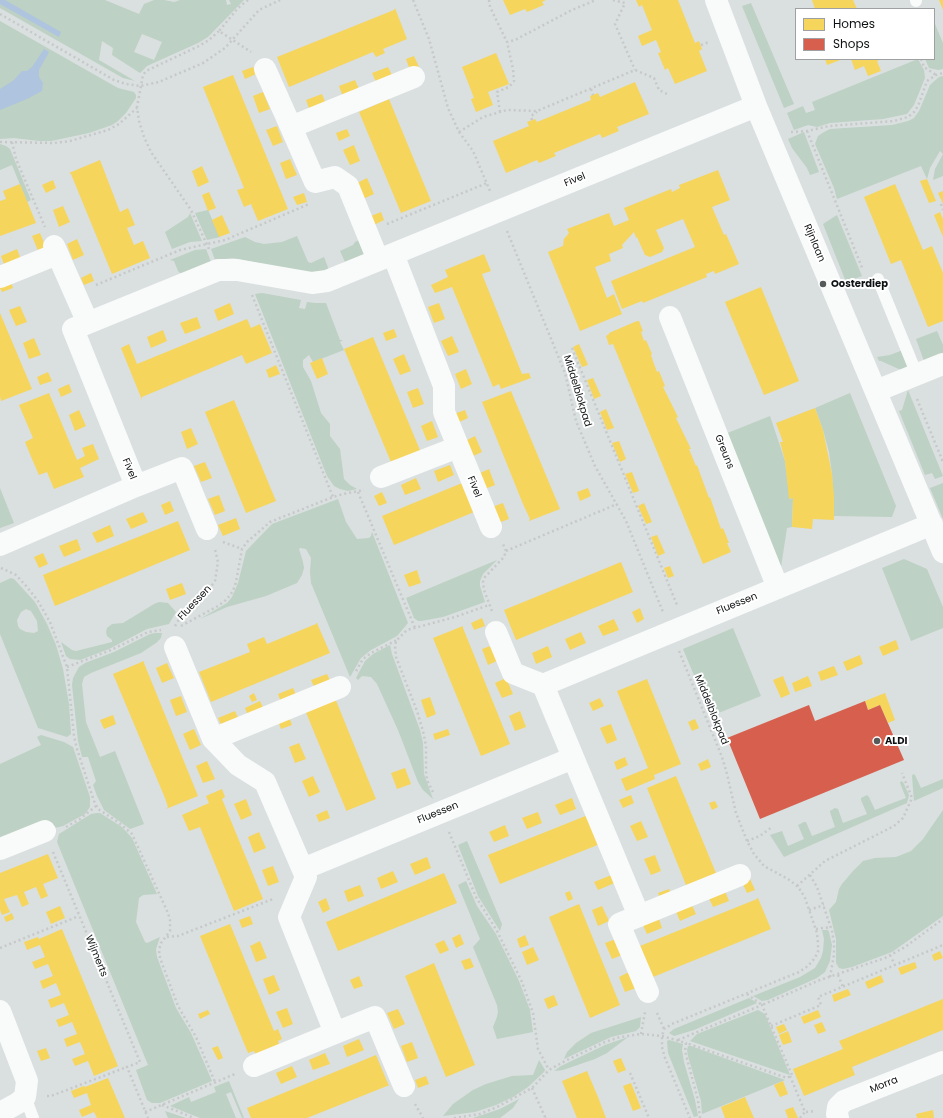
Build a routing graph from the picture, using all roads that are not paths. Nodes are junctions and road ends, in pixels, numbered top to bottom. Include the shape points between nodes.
1 (716, 0) edge
2 (265, 69) road end
3 (414, 76) dead end
4 (756, 106) junction
5 (291, 127) junction
6 (386, 257) junction
7 (0, 277) edge
8 (878, 279) road end
9 (670, 317) dead end
10 (88, 323) junction
11 (943, 364) edge
12 (913, 376) junction
13 (876, 391) junction
14 (458, 447) junction
15 (381, 477) road end
16 (136, 486) junction
17 (932, 524) junction
18 (491, 527) road end
19 (209, 534) road end
20 (0, 545) edge
21 (943, 552) edge
22 (778, 588) junction
23 (496, 632) road end
24 (174, 639) road end
25 (543, 685) junction
26 (340, 687) road end
27 (213, 739) junction
28 (573, 758) junction
29 (46, 833) road end
30 (0, 849) edge
31 (303, 869) junction
32 (740, 875) dead end
33 (639, 916) junction
34 (648, 992) dead end
35 (0, 1011) edge
36 (335, 1033) junction
37 (943, 1062) edge
38 (254, 1066) road end
39 (404, 1086) dead end
40 (25, 1097) junction
41 (838, 1112) edge
42 (0, 1113) edge
43 (33, 1118) edge

1 - 4 street, Rijnlaan
2 - 5 street, Fivel
3 - 5 street
4 - 6 street, Fivel
4 - 13 street, Rijnlaan
5 - 6 street, Fivel via 315,182 335,177 348,186 367,232
6 - 10 street, Fivel via 327,281 312,283 224,270
6 - 14 street, Fivel via 444,386 444,412
7 - 10 street via 56,250
8 - 12 lane
9 - 22 street, Greuns
10 - 16 street, Fivel via 73,329
11 - 12 street
12 - 13 street
13 - 17 street, Rijnlaan
14 - 15 street
14 - 18 street, Fivel
16 - 19 street via 182,468
16 - 20 street, Fivel
17 - 21 street, Rijnlaan
17 - 22 street, Fluessen
22 - 25 street, Fluessen
23 - 25 street via 513,673
24 - 27 street
25 - 28 street
26 - 27 street
27 - 31 street via 238,766 264,782
28 - 31 street, Fluessen
28 - 33 street
29 - 30 street
31 - 36 street via 306,877 289,917
32 - 33 street
33 - 34 street via 619,924
35 - 40 street via 27,1081
36 - 38 street
36 - 39 street via 375,1018
37 - 41 street, Morra via 844,1101
40 - 42 street
40 - 43 lane

